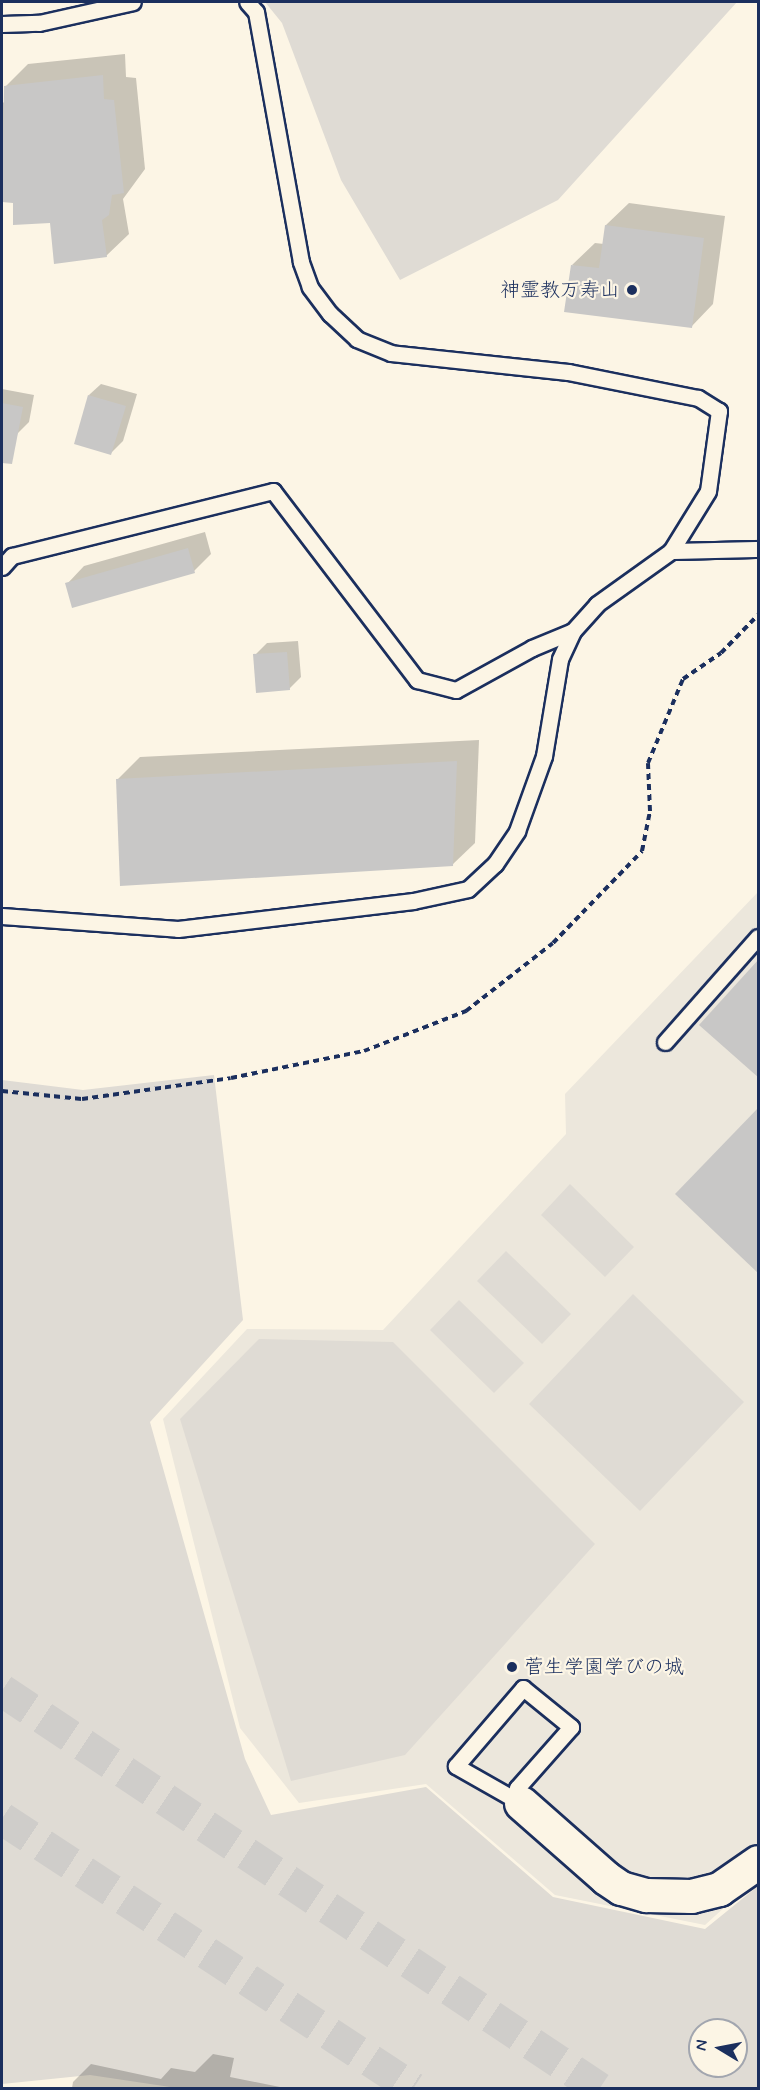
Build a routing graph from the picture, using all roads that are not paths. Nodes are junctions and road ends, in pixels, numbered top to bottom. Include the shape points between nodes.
1 (133, 2) edge
2 (247, 2) edge
3 (2, 24) edge
4 (759, 549) edge
5 (670, 551) junction
6 (2, 567) edge
7 (573, 631) junction
8 (2, 916) edge
9 (759, 938) edge
10 (665, 1042) dead end
11 (521, 1803) junction
12 (759, 1862) edge

1 - 3 lane via 39,23
2 - 5 lane via 256,12 301,262 310,287 357,339 391,352 568,372 698,398 719,411 708,491
4 - 5 lane
5 - 7 lane via 597,604
6 - 7 lane via 12,556 273,491 417,680 456,690 532,648
7 - 8 lane via 560,659 544,756 518,831 495,864 468,889 413,902 178,929
9 - 10 lane
11 - 11 lane via 456,1766 523,1688 571,1727 517,1788
11 - 12 street via 606,1878 646,1896 691,1896 719,1889

